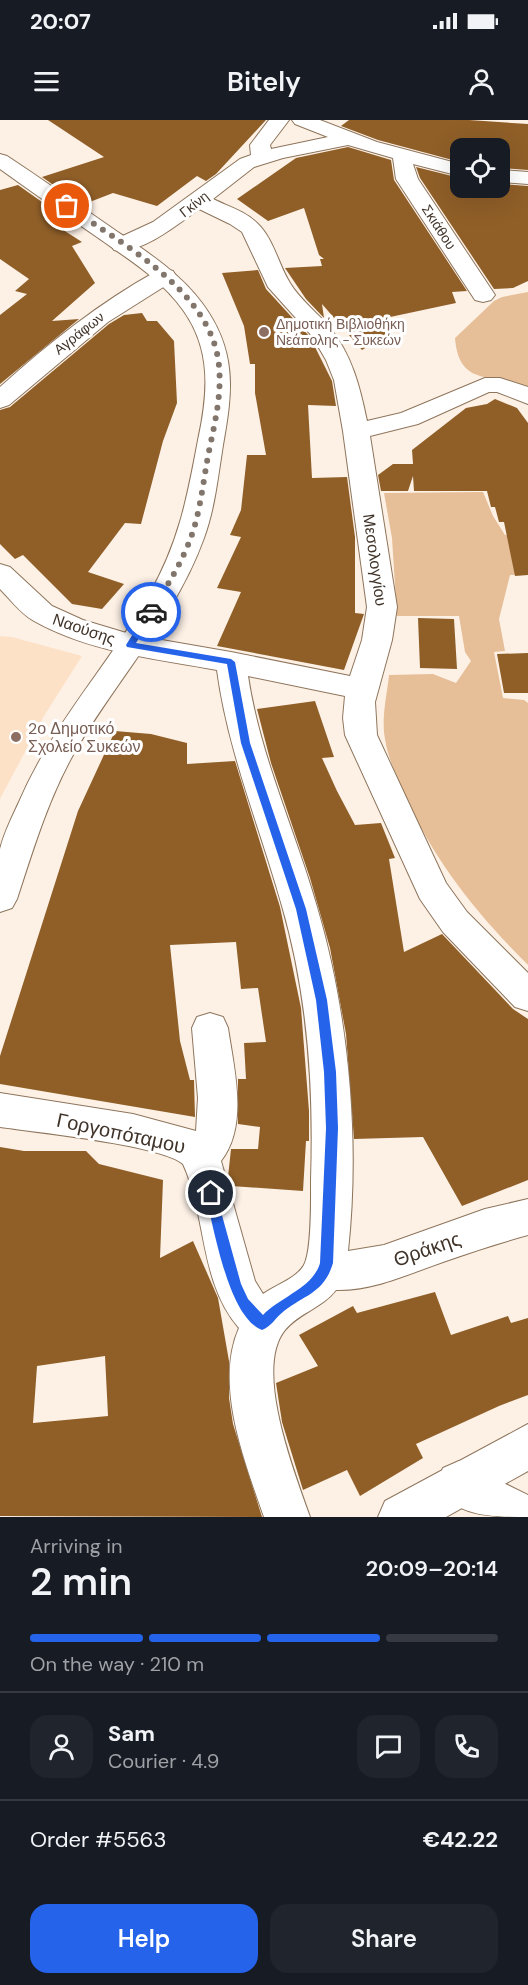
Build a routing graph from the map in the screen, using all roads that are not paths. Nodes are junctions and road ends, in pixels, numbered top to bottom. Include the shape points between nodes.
1 (279, 120) edge
2 (302, 120) edge
3 (347, 139) junction
4 (403, 156) junction
5 (262, 157) junction
6 (0, 160) edge
7 (450, 168) edge
8 (510, 177) edge
9 (528, 178) edge
10 (200, 201) junction
11 (122, 245) junction
12 (165, 276) junction
13 (483, 295) dead end
14 (528, 396) edge
15 (0, 400) edge
16 (356, 431) junction
17 (0, 573) edge
18 (13, 602) edge
19 (130, 645) junction
20 (231, 662) junction
21 (360, 689) junction
22 (0, 899) edge
23 (528, 996) edge
24 (210, 1028) dead end
25 (0, 1110) edge
26 (196, 1151) junction
27 (528, 1217) edge
28 (325, 1270) junction
29 (262, 1324) junction
30 (528, 1446) edge
31 (459, 1484) junction
32 (287, 1517) edge
33 (402, 1517) edge
34 (522, 1517) edge

1 - 5 street via 260,145
2 - 3 street
3 - 4 street
3 - 5 street, Γκίνη
4 - 7 street
4 - 13 street, Σκιάθου via 407,179
5 - 10 street, Γκίνη via 232,172
6 - 11 street
8 - 9 street
10 - 11 street, Γκίνη via 161,227
10 - 16 street, Μεσολογγίου via 248,226 284,292 326,337 346,380
11 - 12 street
12 - 15 street, Αγράφων via 97,318
12 - 19 street via 186,297 210,332 219,366 218,401 191,538
14 - 16 street via 500,385 485,385 409,419
16 - 21 street, Μεσολογγίου via 382,607 379,637
17 - 18 street, Ναούσης
18 - 19 street, Ναούσης
19 - 20 street, Ναούσης
19 - 22 street via 56,758
20 - 21 street, Ναούσης
20 - 28 street via 245,743 301,909 321,1000 332,1128
21 - 23 street, Μεσολογγίου via 357,715 363,741 432,890 456,922
24 - 26 street via 216,1089 215,1135 208,1148
25 - 26 street, Γοργοπόταμου via 132,1132
26 - 29 street, Γοργοπόταμου via 235,1285
27 - 28 street, Θράκης via 384,1264 354,1271
28 - 29 street via 315,1284 278,1308
29 - 32 street via 251,1352 252,1385 267,1455
30 - 31 street
31 - 33 street
31 - 34 street

